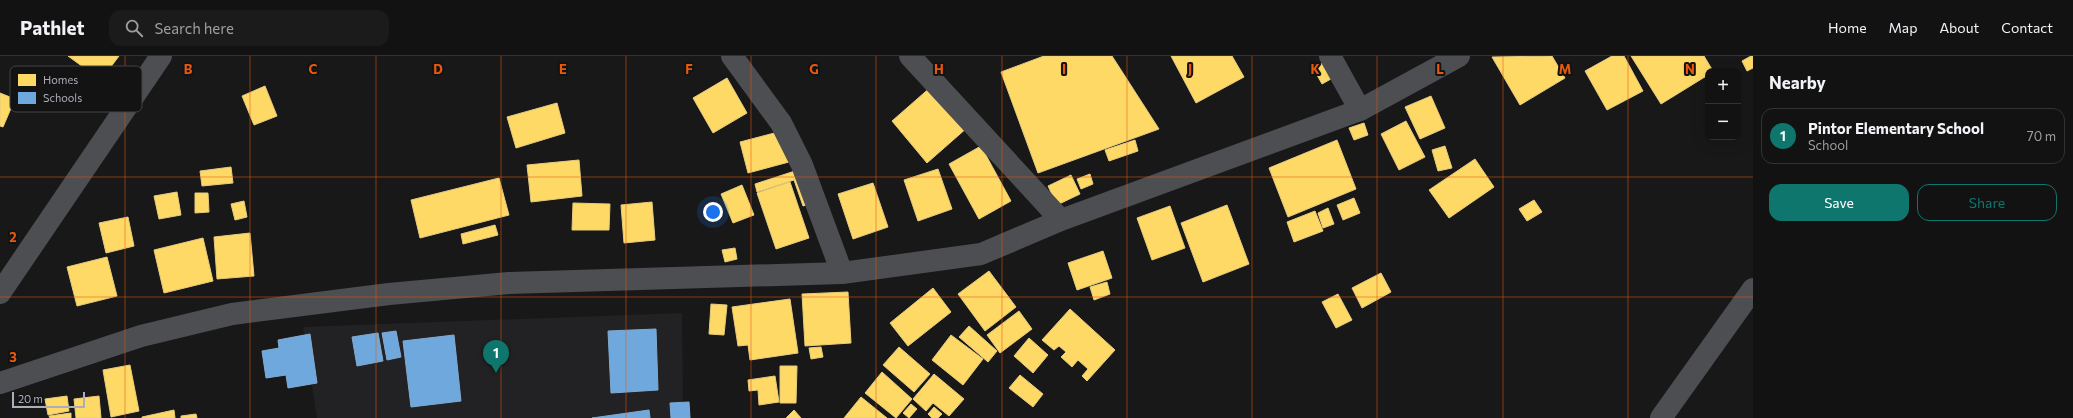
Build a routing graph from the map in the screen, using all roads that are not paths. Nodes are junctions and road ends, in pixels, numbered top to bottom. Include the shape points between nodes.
1 (161, 56) edge
2 (732, 56) edge
3 (910, 56) edge
4 (1330, 56) edge
5 (1459, 56) edge
6 (142, 84) edge
7 (1360, 110) junction
8 (123, 112) edge
9 (1061, 220) junction
10 (842, 273) junction
11 (1753, 289) edge
12 (0, 293) edge
13 (0, 383) edge
14 (1661, 418) edge

1 - 6 street
2 - 10 street via 782,123 802,165
3 - 9 street
4 - 7 street
5 - 7 street
7 - 9 street
8 - 12 street
9 - 10 street via 981,254
10 - 13 street via 509,283 389,294 232,314 140,336
11 - 14 street

